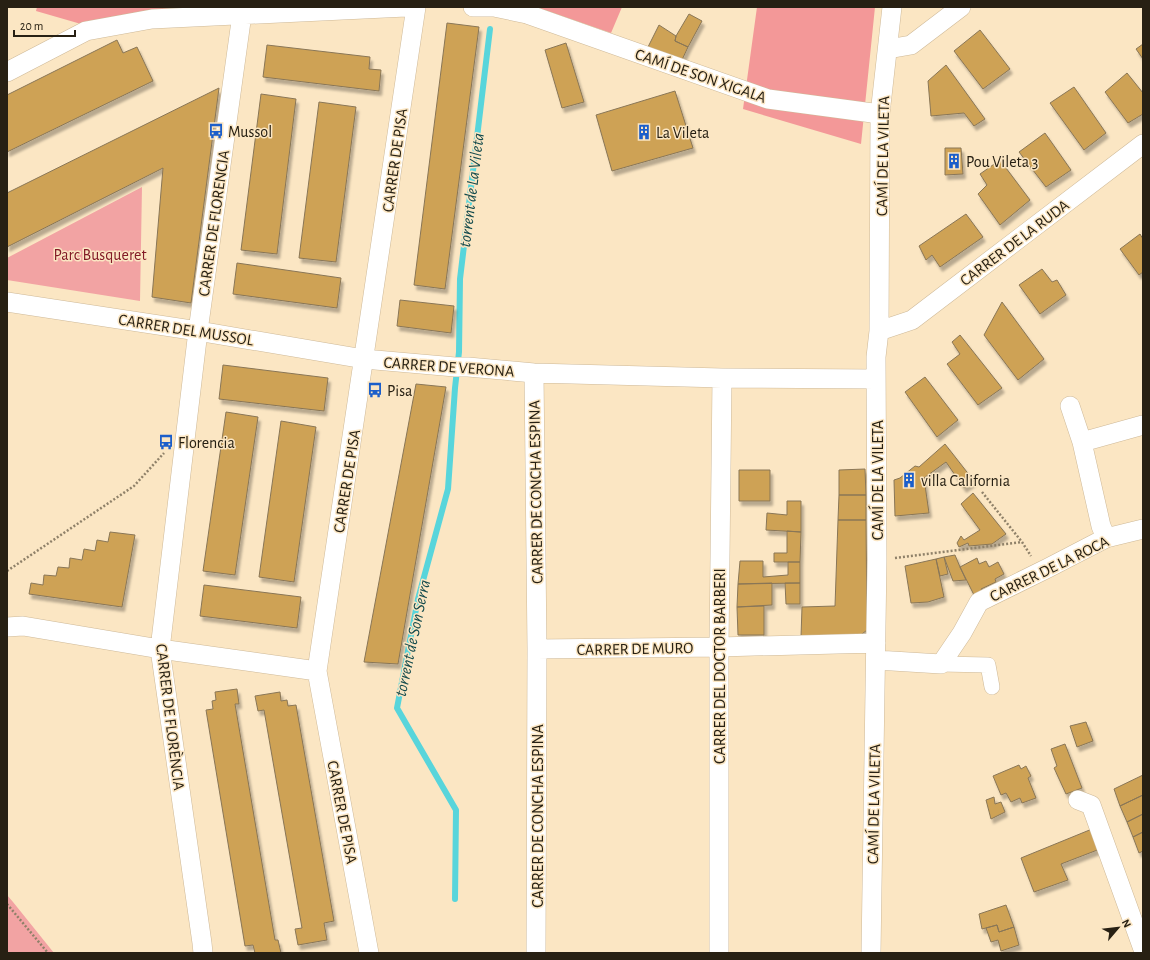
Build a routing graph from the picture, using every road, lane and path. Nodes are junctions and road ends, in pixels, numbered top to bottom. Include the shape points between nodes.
1 (406, 7) edge
2 (416, 7) edge
3 (472, 7) edge
4 (892, 7) edge
5 (961, 7) edge
6 (242, 14) junction
7 (888, 49) junction
8 (7, 72) edge
9 (880, 114) junction
10 (1143, 144) edge
11 (7, 302) edge
12 (198, 330) junction
13 (879, 331) junction
14 (364, 359) junction
15 (534, 373) junction
16 (722, 378) junction
17 (876, 379) junction
18 (1070, 406) dead end
19 (1143, 425) edge
20 (186, 432) junction
21 (1082, 442) junction
22 (982, 492) dead end
23 (1143, 528) edge
24 (1106, 538) junction
25 (1022, 542) junction
26 (877, 560) junction
27 (7, 571) edge
28 (1039, 573) junction
29 (7, 627) edge
30 (719, 647) junction
31 (160, 649) junction
32 (537, 649) junction
33 (876, 651) junction
34 (941, 664) junction
35 (317, 671) junction
36 (992, 686) dead end
37 (1078, 800) dead end
38 (7, 904) edge
39 (1143, 949) edge
40 (204, 950) edge
41 (48, 953) edge
42 (369, 953) edge
43 (536, 953) edge
44 (719, 953) edge
45 (871, 953) edge

1 - 6 street
2 - 14 street, CARRER DE PISA
3 - 9 street, CAMÍ DE SON XIGALA via 494,7 527,14 768,99
4 - 7 street, CAMÍ DE LA VILETA
5 - 7 street via 911,45
6 - 8 street via 152,19 86,31
6 - 12 street, CARRER DE FLORENCIA
7 - 9 street, CAMÍ DE LA VILETA
9 - 13 street, CAMÍ DE LA VILETA
10 - 13 street, CARRER DE LA RUDA via 912,320
11 - 12 street, CARRER DEL MUSSOL
12 - 14 street, CARRER DEL MUSSOL
12 - 20 street, CARRER DE FLORENCIA
13 - 17 street, CAMÍ DE LA VILETA
14 - 15 street, CARRER DE VERONA
14 - 35 street, CARRER DE PISA
15 - 16 street
15 - 32 street, CARRER DE CONCHA ESPINA
16 - 17 street
16 - 30 street, CARRER DEL DOCTOR BARBERI
17 - 26 street, CAMÍ DE LA VILETA
18 - 21 street
19 - 21 street
20 - 27 path via 160,456 134,486
20 - 31 street, CARRER DE FLORÈNCIA
21 - 24 street
22 - 25 path
23 - 24 street, CARRER DE LA ROCA
24 - 28 street, CARRER DE LA ROCA
25 - 26 path
25 - 28 path
26 - 33 street, CAMÍ DE LA VILETA
28 - 34 street, CARRER DE LA ROCA via 979,602
29 - 31 street via 24,626
30 - 32 street, CARRER DE MURO
30 - 33 street, CARRER DE MURO
30 - 44 street, CARRER DEL DOCTOR BARBERI
31 - 35 street
31 - 40 street, CARRER DE FLORÈNCIA
32 - 43 street, CARRER DE CONCHA ESPINA
33 - 34 street
33 - 45 street, CAMÍ DE LA VILETA
34 - 36 street via 988,665
35 - 42 street, CARRER DE PISA
37 - 39 street via 1091,805
38 - 41 path

